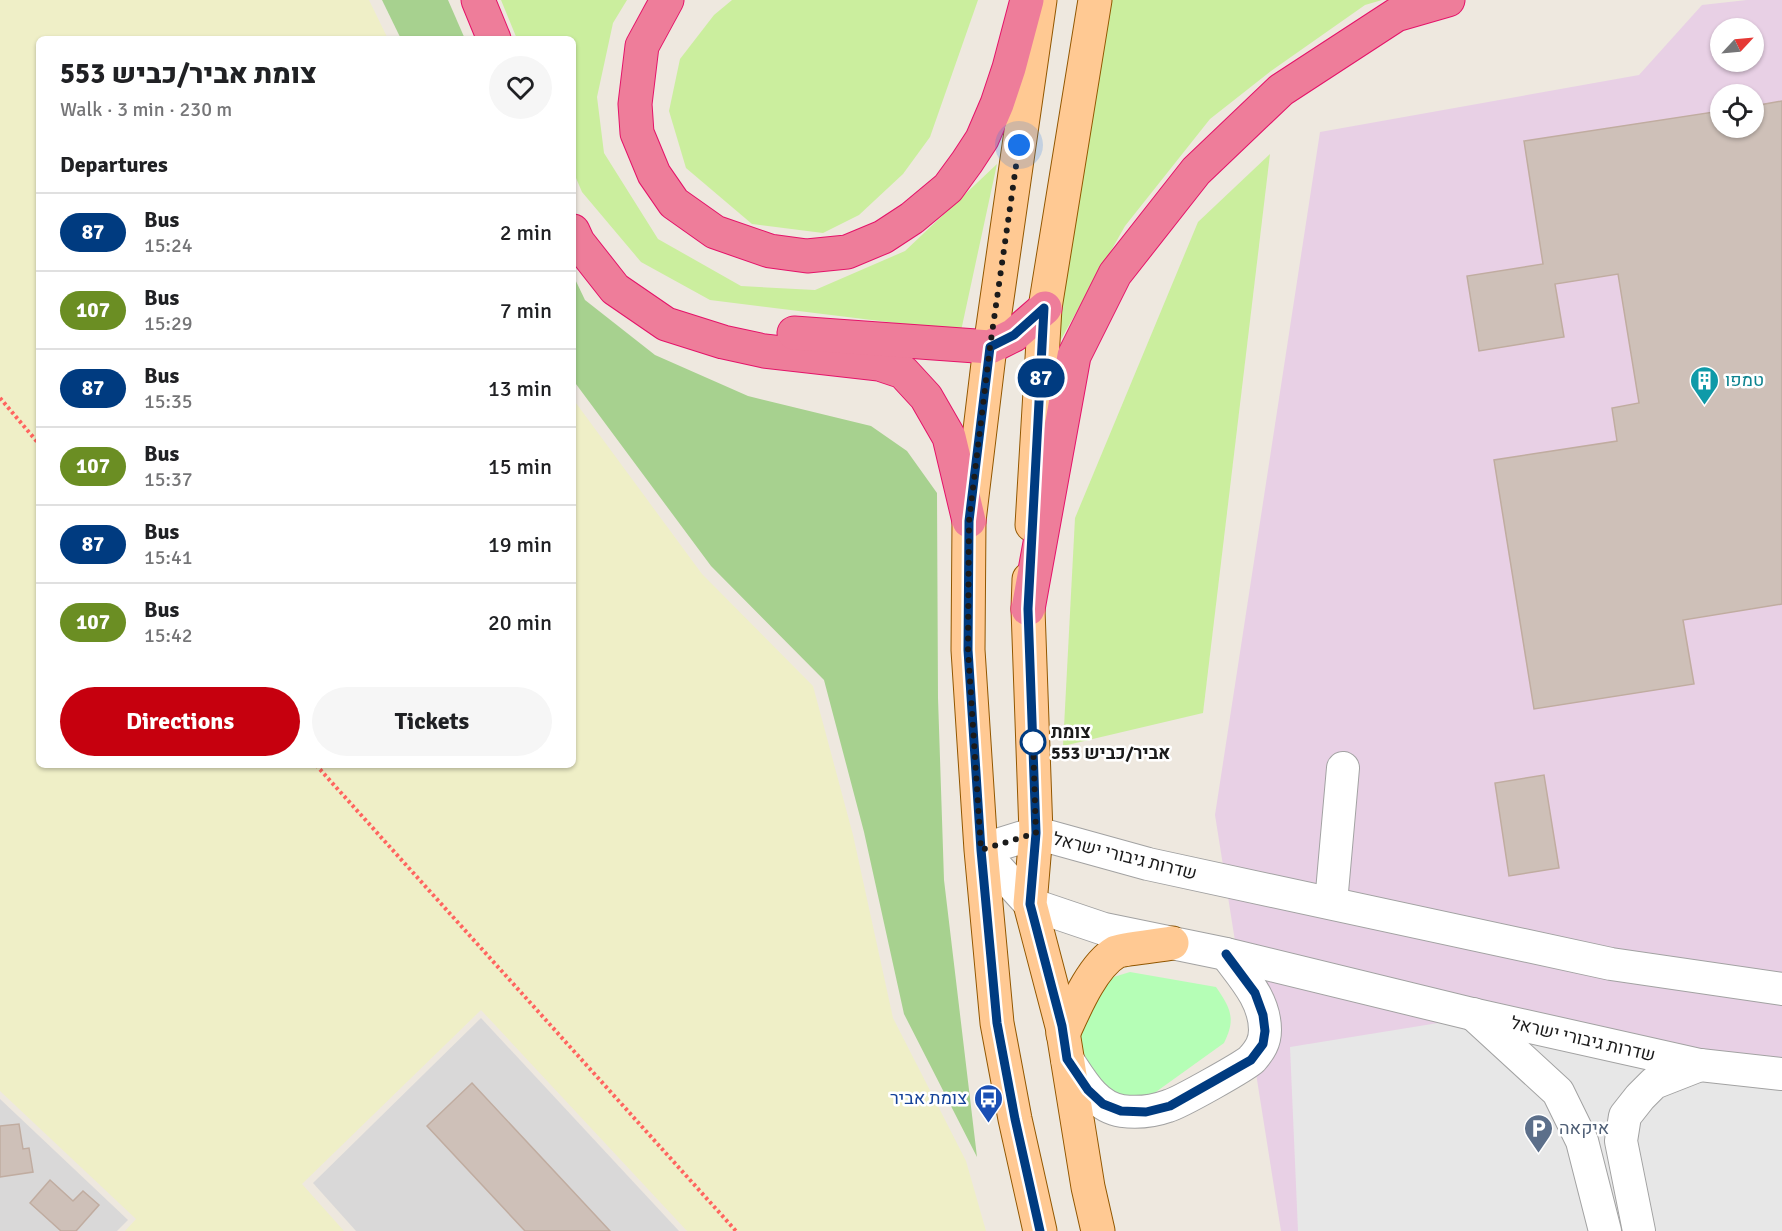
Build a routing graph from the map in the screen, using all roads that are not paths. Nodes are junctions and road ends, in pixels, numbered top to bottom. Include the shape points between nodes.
1 (478, 0) edge
2 (667, 0) edge
3 (1448, 0) edge
4 (1033, 2) edge
5 (1093, 9) edge
6 (493, 36) edge
7 (576, 219) edge
8 (576, 238) edge
9 (1044, 308) junction
10 (990, 347) junction
11 (969, 521) junction
12 (1028, 609) junction
13 (1343, 768) dead end
14 (1036, 833) junction
15 (981, 850) junction
16 (1331, 903) junction
17 (1030, 904) junction
18 (1172, 943) junction
19 (1226, 954) junction
20 (1782, 989) edge
21 (1472, 1014) junction
22 (1065, 1047) junction
23 (1700, 1065) junction
24 (1782, 1074) edge
25 (1040, 1231) edge
26 (1098, 1231) edge
27 (1605, 1231) edge
28 (1639, 1231) edge

1 - 6 highway
2 - 4 highway via 642,46 635,104 637,133 654,174 674,203 715,232 770,251 807,256 847,252 883,237 948,188 982,138
3 - 12 highway via 1396,15 1281,90 1196,171 1115,274 1074,356
4 - 10 main road
5 - 9 main road
7 - 10 highway via 603,257 637,289 681,310 734,328
8 - 11 highway via 615,289 666,324 764,351 879,364 903,372 926,397 949,437
9 - 10 highway via 1014,335
9 - 12 main road
10 - 11 main road
11 - 15 main road via 968,650
12 - 14 main road
13 - 16 street
14 - 15 street, שדרות גיבורי ישראל
14 - 16 street, שדרות גיבורי ישראל via 1148,864
14 - 17 main road
15 - 17 street, שדרות גיבורי ישראל
15 - 25 main road via 997,1023
16 - 20 street, שדרות גיבורי ישראל via 1611,964
17 - 18 street, שדרות גיבורי ישראל via 1104,929
17 - 22 main road
18 - 19 street, שדרות גיבורי ישראל
18 - 22 main road via 1117,951 1083,991
19 - 21 street, שדרות גיבורי ישראל
19 - 22 street via 1255,993 1263,1015 1263,1044 1251,1060 1170,1106 1121,1111 1103,1104 1088,1090
21 - 23 street, שדרות גיבורי ישראל
21 - 27 street via 1558,1092 1582,1141
22 - 26 main road
23 - 24 street, שדרות גיבורי ישראל
23 - 28 street via 1654,1083 1625,1116 1621,1141

